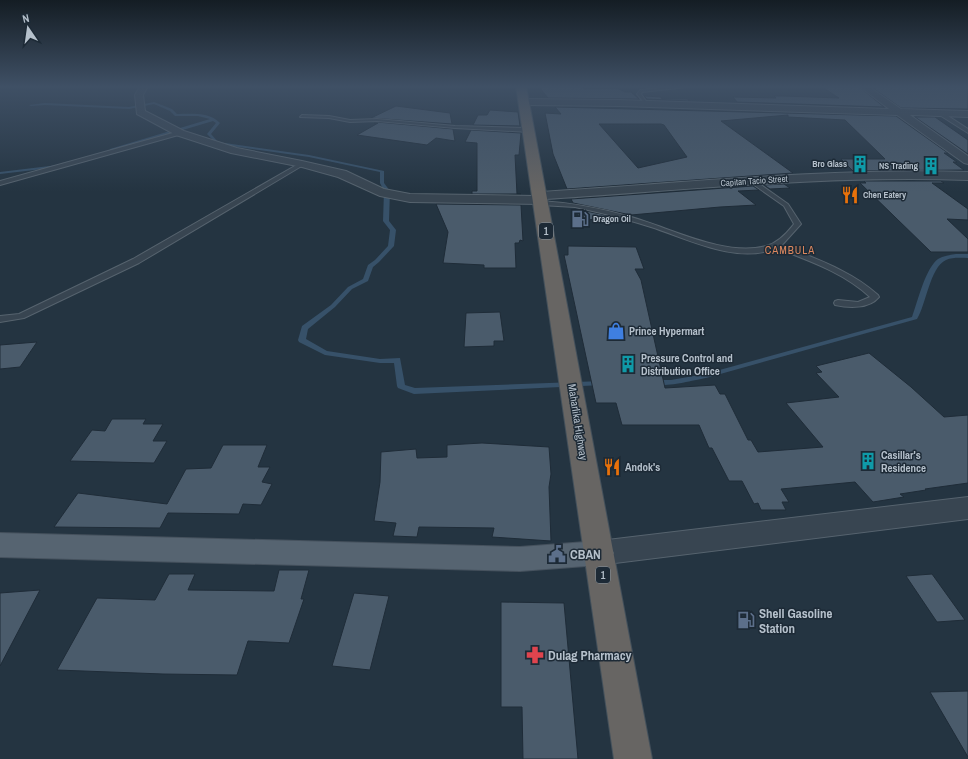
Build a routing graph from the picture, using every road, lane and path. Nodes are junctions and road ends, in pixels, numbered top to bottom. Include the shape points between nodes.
1 (158, 121) edge
2 (393, 121) edge
3 (527, 121) edge
4 (914, 121) edge
5 (953, 121) edge
6 (529, 130) junction
7 (968, 131) edge
8 (180, 133) junction
9 (968, 161) edge
10 (302, 164) junction
11 (968, 176) edge
12 (752, 181) junction
13 (0, 183) edge
14 (540, 200) junction
15 (776, 245) junction
16 (838, 303) dead end
17 (0, 319) edge
18 (968, 508) edge
19 (0, 545) edge
20 (599, 553) junction
21 (633, 759) edge

1 - 8 street, Capitan Tacio Street
2 - 6 lane
3 - 6 highway, Maharlika Highway / 1
4 - 9 street
5 - 7 lane
6 - 14 highway, Maharlika Highway / 1
8 - 10 street, Capitan Tacio Street via 235,151
8 - 13 lane
10 - 14 street, Capitan Tacio Street via 342,174 380,192 410,198
10 - 17 lane via 136,261 21,316
11 - 12 street, Capitan Tacio Street via 908,174
12 - 14 street, Capitan Tacio Street
12 - 15 lane via 786,205 798,224
14 - 15 lane via 586,207 721,248 766,249
14 - 20 highway, Maharlika Highway / 1
15 - 16 lane via 836,270 867,288 875,297 868,302 853,305
18 - 20 street
19 - 20 main road via 520,559
20 - 21 highway, Maharlika Highway / 1

